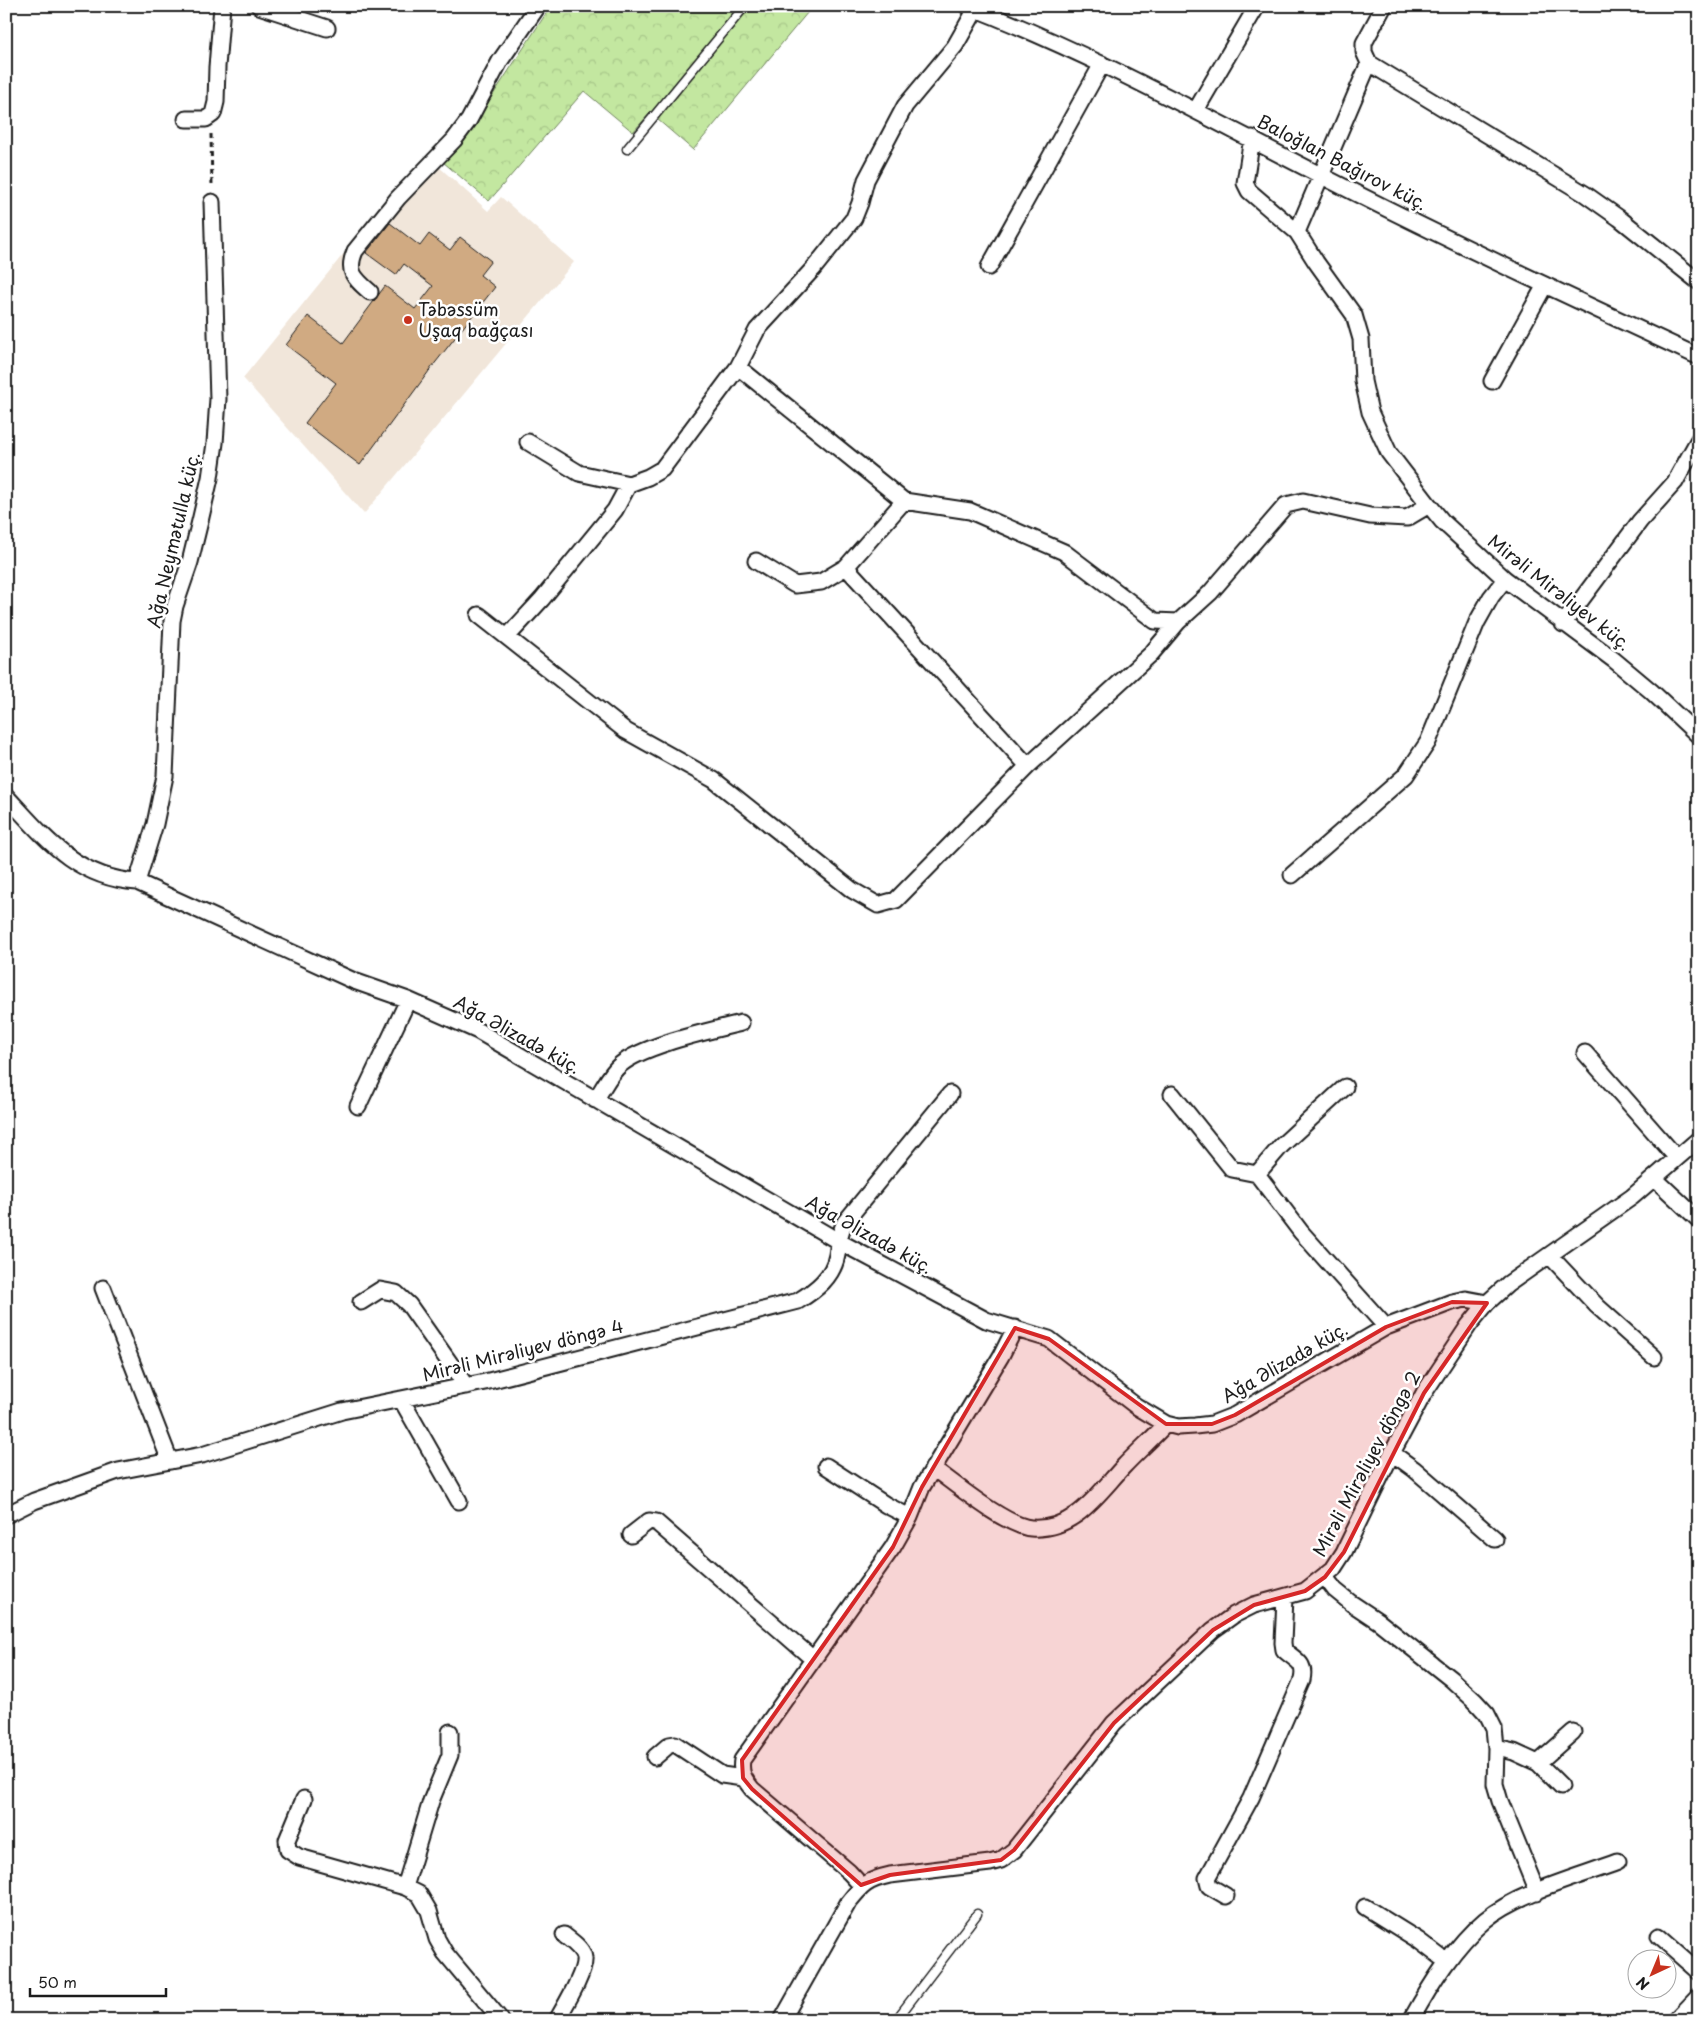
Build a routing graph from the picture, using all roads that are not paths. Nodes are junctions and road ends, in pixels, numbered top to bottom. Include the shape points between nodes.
1 (222, 6) edge
2 (259, 6) edge
3 (538, 6) edge
4 (745, 6) edge
5 (1256, 6) edge
6 (1384, 6) edge
7 (972, 8) edge
8 (328, 28) dead end
9 (1369, 63) junction
10 (1102, 64) junction
11 (1196, 110) junction
12 (186, 119) dead end
13 (1252, 138) junction
14 (627, 149) dead end
15 (1320, 175) junction
16 (212, 202) road end
17 (1297, 232) junction
18 (989, 267) dead end
19 (1699, 282) edge
20 (1544, 285) junction
21 (370, 292) dead end
22 (1699, 357) edge
23 (738, 367) junction
24 (1492, 381) dead end
25 (1699, 439) edge
26 (528, 442) dead end
27 (629, 484) junction
28 (904, 501) junction
29 (1429, 505) junction
30 (756, 562) dead end
31 (846, 567) junction
32 (1505, 579) junction
33 (479, 615) dead end
34 (1178, 622) junction
35 (1564, 624) junction
36 (507, 637) junction
37 (1699, 736) edge
38 (1028, 766) junction
39 (6, 796) edge
40 (1292, 875) dead end
41 (137, 882) junction
42 (408, 1000) junction
43 (741, 1022) dead end
44 (1585, 1053) dead end
45 (1345, 1087) dead end
46 (950, 1094) dead end
47 (1172, 1094) dead end
48 (595, 1100) junction
49 (358, 1106) dead end
50 (1699, 1139) edge
51 (1677, 1158) junction
52 (1257, 1174) junction
53 (1654, 1178) junction
54 (1699, 1220) edge
55 (838, 1241) junction
56 (1550, 1256) junction
57 (103, 1288) dead end
58 (361, 1302) dead end
59 (1487, 1303) junction
60 (1386, 1327) junction
61 (1015, 1328) junction
62 (1654, 1357) dead end
63 (466, 1386) junction
64 (401, 1399) junction
65 (1166, 1424) junction
66 (1392, 1453) junction
67 (170, 1461) junction
68 (826, 1466) dead end
69 (933, 1468) junction
70 (459, 1501) dead end
71 (6, 1515) edge
72 (910, 1517) junction
73 (631, 1535) dead end
74 (1495, 1539) dead end
75 (1325, 1577) junction
76 (1285, 1597) junction
77 (813, 1659) junction
78 (450, 1732) dead end
79 (1573, 1732) dead end
80 (1496, 1748) junction
81 (655, 1757) dead end
82 (1538, 1763) junction
83 (743, 1778) junction
84 (1561, 1786) dead end
85 (304, 1799) dead end
86 (1618, 1862) dead end
87 (861, 1885) junction
88 (405, 1887) junction
89 (1537, 1892) junction
90 (1226, 1896) dead end
91 (1365, 1906) dead end
92 (977, 1914) dead end
93 (564, 1935) dead end
94 (1658, 1936) dead end
95 (1447, 1962) junction
96 (1699, 1972) edge
97 (1699, 1996) edge
98 (501, 2020) edge
99 (557, 2020) edge
100 (782, 2020) edge
101 (896, 2020) edge
102 (1410, 2020) edge
103 (1676, 2020) edge

1 - 12 street via 214,114 206,119
2 - 8 street
3 - 21 street via 500,61 469,120 355,251 351,270
4 - 14 lane
5 - 11 street
6 - 9 street via 1364,43
7 - 10 street, Baloğlan Bağırov küç.
7 - 23 street via 955,46 905,106 866,180 854,218 758,330
9 - 15 street
9 - 19 street via 1585,194
10 - 11 street, Baloğlan Bağırov küç.
10 - 18 street
11 - 13 street, Baloğlan Bağırov küç.
13 - 15 street, Baloğlan Bağırov küç.
13 - 17 street, Mirəli Mirəliyev küç. via 1245,183 1248,191
15 - 17 street
15 - 20 street, Baloğlan Bağırov küç.
16 - 41 street, Ağa Neymətulla küç. via 218,400 215,442 201,517 172,621 165,776 155,824
17 - 29 street, Mirəli Mirəliyev küç. via 1354,315 1361,339 1363,381 1370,412 1389,453
20 - 22 street, Baloğlan Bağırov küç.
20 - 24 street
23 - 27 street via 662,469
23 - 28 street
25 - 35 street via 1674,482 1640,521
26 - 27 street via 579,473
27 - 36 street via 615,510
28 - 31 street
28 - 34 street via 970,511 1064,552 1154,621
29 - 32 street, Mirəli Mirəliyev küç.
29 - 34 street via 1406,518 1370,516 1303,501 1286,505 1210,593
30 - 31 street via 795,585 821,582
31 - 38 street
32 - 35 street, Mirəli Mirəliyev küç.
32 - 40 street via 1477,622 1428,742 1406,775
33 - 36 street
34 - 38 street via 1151,654
35 - 37 street, Mirəli Mirəliyev küç. via 1652,691
36 - 38 street via 626,731 714,780 852,890 878,905 896,900
39 - 41 street, Ağa Əlizadə küç. via 56,849 70,859 109,878
41 - 42 street, Ağa Əlizadə küç. via 354,981
42 - 48 street, Ağa Əlizadə küç. via 478,1031
42 - 49 street
43 - 48 street via 629,1058 618,1066
44 - 51 street
45 - 52 street via 1281,1146
46 - 55 street, Mirəli Mirəliyev döngə 4 via 853,1211
47 - 52 street via 1232,1169
48 - 55 street, Ağa Əlizadə küç.
50 - 51 street
51 - 53 street
52 - 60 street via 1301,1232
53 - 54 street
53 - 56 street
55 - 61 street, Ağa Əlizadə küç. via 986,1320
55 - 63 street, Mirəli Mirəliyev döngə 4 via 835,1265 828,1277 798,1301
56 - 59 street via 1508,1284
56 - 62 street via 1597,1306
57 - 67 street
58 - 63 street via 380,1290 396,1294 409,1304
59 - 60 street, Ağa Əlizadə küç. via 1466,1299 1452,1302
59 - 66 street, Mirəli Mirəliyev döngə 2 via 1424,1393
60 - 65 street, Ağa Əlizadə küç. via 1234,1415 1212,1424 1178,1427
61 - 65 street, Ağa Əlizadə küç. via 1049,1339 1136,1406
61 - 69 street
63 - 64 street, Mirəli Mirəliyev döngə 4
64 - 67 street, Mirəli Mirəliyev döngə 4 via 342,1411 202,1455
64 - 70 street
65 - 69 street via 1123,1466 1092,1503 1075,1517 1052,1525 1030,1528 1010,1521
66 - 74 street
66 - 75 street, Mirəli Mirəliyev döngə 2 via 1344,1552
67 - 71 street, Mirəli Mirəliyev döngə 4 via 118,1471 34,1501
68 - 72 street
69 - 72 street
72 - 77 street via 893,1547
73 - 77 street via 649,1521 656,1522
75 - 76 street, Mirəli Mirəliyev döngə 2 via 1305,1591
75 - 80 street via 1351,1603 1378,1621 1475,1701 1494,1728
76 - 87 street, Mirəli Mirəliyev döngə 2 via 1254,1605 1234,1615 1143,1694 1097,1742 1014,1850 1001,1860 890,1875
76 - 90 street via 1284,1650 1300,1663 1304,1671 1251,1798 1207,1878 1209,1886
77 - 83 street via 742,1760
78 - 88 street via 450,1755 431,1801
79 - 82 street
80 - 82 street
80 - 89 street via 1495,1784
81 - 83 street via 675,1744 722,1775
82 - 84 street
83 - 87 street
85 - 88 street via 287,1840 288,1850 299,1857
86 - 89 street
87 - 100 street
88 - 98 street via 419,1894 429,1911 444,1953
89 - 95 street via 1486,1919
91 - 95 street
92 - 101 lane
93 - 99 street via 579,1947 584,1959 580,1976
94 - 96 street
95 - 102 street
97 - 103 street

